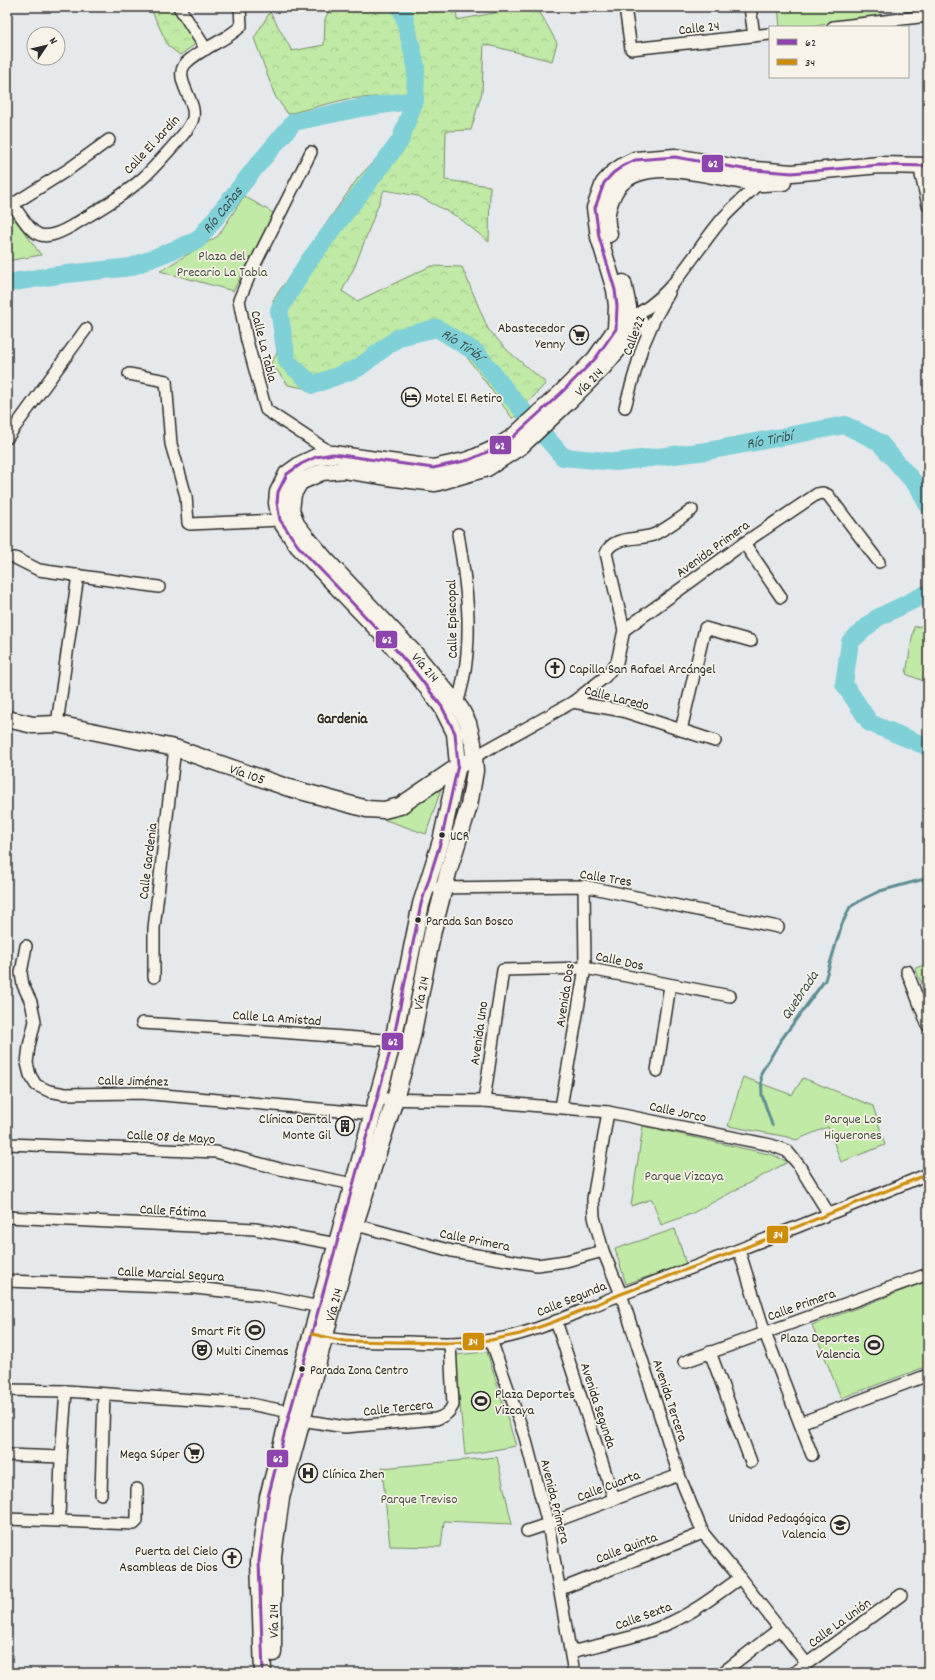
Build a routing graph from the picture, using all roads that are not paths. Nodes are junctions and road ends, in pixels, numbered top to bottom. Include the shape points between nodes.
1 (179, 7) edge
2 (240, 7) edge
3 (625, 7) edge
4 (750, 7) edge
5 (928, 16) edge
6 (842, 26) edge
7 (769, 34) edge
8 (754, 36) junction
9 (206, 49) junction
10 (109, 140) dead end
11 (311, 152) dead end
12 (926, 172) edge
13 (761, 177) junction
14 (928, 205) edge
15 (10, 207) edge
16 (679, 277) junction
17 (633, 316) junction
18 (86, 329) dead end
19 (648, 333) junction
20 (129, 374) dead end
21 (565, 397) junction
22 (624, 407) dead end
23 (7, 438) edge
24 (517, 441) junction
25 (333, 454) junction
26 (692, 510) dead end
27 (280, 520) junction
28 (458, 534) dead end
29 (744, 543) junction
30 (15, 558) dead end
31 (879, 562) dead end
32 (78, 575) junction
33 (159, 587) dead end
34 (781, 597) dead end
35 (624, 630) junction
36 (751, 641) dead end
37 (574, 702) junction
38 (457, 704) junction
39 (7, 719) edge
40 (57, 724) junction
41 (681, 730) junction
42 (715, 742) dead end
43 (175, 748) junction
44 (474, 757) junction
45 (458, 765) junction
46 (584, 886) junction
47 (426, 887) junction
48 (444, 888) junction
49 (778, 927) dead end
50 (26, 946) dead end
51 (585, 968) junction
52 (502, 970) joint
53 (907, 971) dead end
54 (154, 978) dead end
55 (670, 985) junction
56 (730, 996) dead end
57 (142, 1023) dead end
58 (928, 1026) edge
59 (393, 1041) junction
60 (411, 1042) junction
61 (657, 1071) dead end
62 (395, 1099) junction
63 (484, 1101) junction
64 (376, 1107) junction
65 (561, 1107) junction
66 (608, 1112) junction
67 (7, 1144) edge
68 (928, 1174) edge
69 (353, 1184) junction
70 (829, 1214) junction
71 (7, 1217) edge
72 (349, 1223) junction
73 (336, 1244) junction
74 (739, 1250) junction
75 (603, 1251) junction
76 (928, 1274) edge
77 (7, 1281) edge
78 (621, 1294) junction
79 (325, 1308) junction
80 (556, 1321) junction
81 (765, 1333) junction
82 (318, 1336) junction
83 (491, 1340) junction
84 (450, 1343) junction
85 (710, 1352) junction
86 (684, 1362) dead end
87 (928, 1375) edge
88 (7, 1390) edge
89 (66, 1391) junction
90 (104, 1394) junction
91 (296, 1416) junction
92 (800, 1424) junction
93 (7, 1455) edge
94 (812, 1455) dead end
95 (61, 1456) junction
96 (751, 1462) dead end
97 (679, 1475) junction
98 (137, 1489) dead end
99 (101, 1494) dead end
100 (614, 1498) junction
101 (7, 1519) edge
102 (59, 1521) junction
103 (548, 1524) junction
104 (527, 1531) dead end
105 (703, 1534) junction
106 (740, 1578) junction
107 (560, 1589) junction
108 (901, 1595) dead end
109 (780, 1629) junction
110 (571, 1652) junction
111 (807, 1664) junction
112 (264, 1673) edge
113 (273, 1673) edge
114 (574, 1673) edge
115 (722, 1673) edge
116 (794, 1673) edge

1 - 9 street
2 - 9 street, Calle El Jardín via 241,26 234,33
3 - 8 street, Calle 24 via 631,49
4 - 8 street
5 - 6 street
7 - 8 street, Calle 24
9 - 15 street, Calle El Jardín via 186,64 182,71 194,114 192,122 143,178 72,226 49,236 39,236
10 - 15 street
11 - 25 street, Calle La Tabla via 239,300 247,341 266,410
12 - 13 main road, Vía 214 via 820,181
12 - 14 street
13 - 16 street, Calle 22 via 724,217
13 - 17 main road, Vía 214 via 671,168 638,172 621,182 614,190 606,214 612,247
13 - 21 main road, Vía 214 via 675,157 635,160 613,173 604,183 595,208 599,237 615,290 616,329
16 - 17 street, Calle 22 via 650,306
16 - 19 street, Calle 22
17 - 19 street
17 - 21 main road, Vía 214 via 620,347 604,367
18 - 23 street
19 - 22 street, Calle 22
20 - 27 street via 166,380 171,444 186,496 188,523
21 - 24 main road, Vía 214
24 - 25 main road, Vía 214 via 469,460 434,468
24 - 38 main road, Vía 214 via 487,468 435,483 344,470 330,471 300,482 293,494 292,510 296,524 324,558 416,655
25 - 27 main road, Vía 214 via 316,457 287,474 278,492
26 - 35 street via 658,533 614,543 608,547 606,553
27 - 45 main road, Vía 214 via 298,546 382,634 442,707 455,733
28 - 38 street, Calle Episcopal via 468,610 467,659
29 - 31 street, Avenida Primera via 817,494 823,493 828,495
29 - 34 street
29 - 35 street, Avenida Primera
30 - 32 street via 39,570
32 - 33 street
32 - 40 street
35 - 37 street via 618,662 605,677
36 - 41 street via 705,628
37 - 41 street, Calle Laredo via 623,711
37 - 44 street, Calle Laredo
38 - 44 main road, Vía 214 via 468,723
39 - 40 main road, Vía 105 via 33,725
40 - 43 main road, Vía 105
41 - 42 street, Calle Laredo
43 - 45 main road, Vía 105 via 286,787 379,810 400,806
43 - 54 street, Calle Gardenia via 154,928
44 - 45 main road, Vía 105
44 - 48 main road, Vía 214 via 475,771 469,806
45 - 47 main road, Vía 214 via 441,841
46 - 48 street, Calle Tres
46 - 49 street, Calle Tres
46 - 51 street, Avenida Dos
47 - 48 street, Calle Tres
47 - 59 main road, Vía 214
48 - 60 main road, Vía 214
50 - 64 street, Calle Jiménez via 21,973 35,1021 27,1063 36,1084 49,1091 65,1094 141,1093
51 - 52 street, Calle Dos
51 - 55 street, Calle Dos
51 - 65 street, Avenida Dos
52 - 63 street, Avenida Uno
53 - 58 street
55 - 56 street, Calle Dos
55 - 61 street
57 - 59 street, Calle La Amistad
59 - 60 street, Calle La Amistad
59 - 64 main road, Vía 214
60 - 62 main road, Vía 214
62 - 63 street, Calle Jorco
62 - 64 street, Calle Jorco
62 - 72 main road, Vía 214
63 - 65 street, Calle Jorco
64 - 69 main road, Vía 214
65 - 66 street, Calle Jorco
66 - 70 street, Calle Jorco via 771,1145 787,1151
66 - 75 street, Avenida Tercera via 593,1199 594,1217
67 - 69 street, Calle 08 de Mayo via 216,1152
68 - 70 street
69 - 72 main road, Vía 214
70 - 74 street, Calle Segunda
71 - 73 street, Calle Fátima via 255,1229
72 - 73 main road, Vía 214
72 - 75 street, Calle Primera via 452,1251 538,1265
72 - 79 main road, Vía 214
73 - 79 main road, Vía 214
74 - 78 street, Calle Segunda
74 - 81 street
75 - 78 street, Avenida Tercera
76 - 81 street, Calle Primera
77 - 79 street, Calle Marcial Segura via 195,1288 260,1295
78 - 80 street, Calle Segunda
78 - 97 street, Avenida Tercera
79 - 82 main road, Vía 214
80 - 83 street, Calle Segunda via 520,1334
80 - 100 street, Avenida Segunda
81 - 85 street, Calle Primera
81 - 92 street
82 - 84 street, Calle Segunda via 344,1341
82 - 91 main road, Vía 214
83 - 84 street, Calle Segunda
83 - 103 street, Avenida Primera via 525,1437
84 - 91 street, Calle Tercera via 453,1405 444,1417 345,1427
85 - 86 street, Calle Primera
85 - 96 street
87 - 92 street
88 - 89 street, Calle Tercera
89 - 90 street, Calle Tercera
89 - 95 street
90 - 91 street, Calle Tercera via 250,1404
90 - 99 street
91 - 112 main road, Vía 214 via 268,1497 259,1561
91 - 113 main road, Vía 214 via 273,1556
92 - 94 street
93 - 95 street
95 - 102 street
97 - 100 street, Calle Cuarta
97 - 105 street, Avenida Tercera
98 - 102 street via 137,1521 134,1524
100 - 103 street, Calle Cuarta
101 - 102 street
103 - 104 street, Calle Cuarta
103 - 107 street, Avenida Primera
105 - 106 street, Avenida Tercera
105 - 107 street, Calle Quinta
106 - 109 street, Avenida Tercera
106 - 110 street, Calle Sexta via 701,1606 666,1625
107 - 110 street, Avenida Primera
108 - 111 street, Calle La Unión
109 - 111 street, Avenida Tercera
109 - 115 street
110 - 114 street, Avenida Primera
111 - 116 street, Calle La Unión

